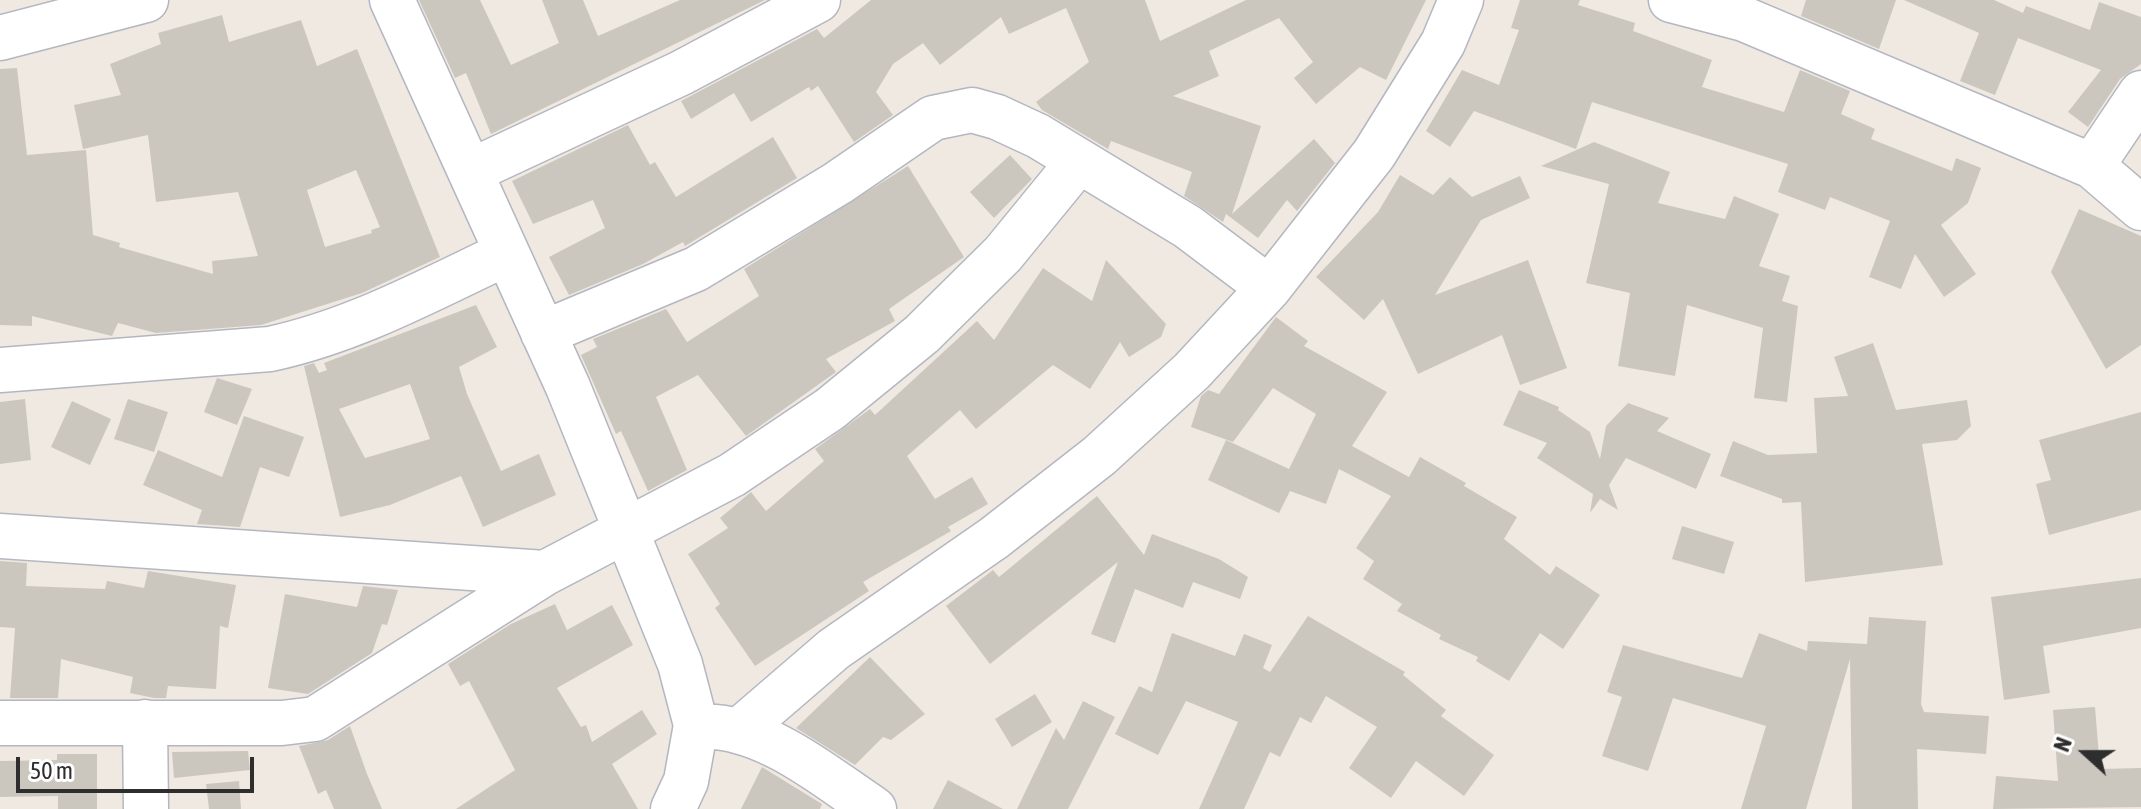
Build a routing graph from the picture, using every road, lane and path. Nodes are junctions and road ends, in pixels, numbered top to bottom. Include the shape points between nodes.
1 (146, 0) edge
2 (392, 0) edge
3 (818, 0) edge
4 (1461, 0) edge
5 (1671, 0) edge
6 (1746, 9) edge
7 (0, 38) edge
8 (2141, 93) edge
9 (1079, 161) junction
10 (2092, 166) junction
11 (471, 171) junction
12 (2141, 208) edge
13 (507, 253) junction
14 (1269, 288) junction
15 (543, 333) junction
16 (0, 370) edge
17 (627, 531) junction
18 (0, 536) edge
19 (545, 573) junction
20 (145, 722) junction
21 (0, 723) edge
22 (696, 725) junction
23 (741, 729) junction
24 (146, 809) edge
25 (673, 809) edge
26 (874, 809) edge

1 - 7 street
2 - 11 street
3 - 11 street via 681,73
4 - 14 street via 1443,43 1374,154
5 - 6 street
6 - 10 street
8 - 10 street
9 - 14 street via 1188,227
9 - 15 street via 997,117 972,110 933,118 696,269
9 - 17 street via 1003,254 922,334 830,409 732,475
10 - 12 street
11 - 13 street
13 - 15 street
13 - 16 street via 309,341 270,349
14 - 23 street via 1192,371 1099,456 994,538 834,649
15 - 17 street
17 - 19 street
17 - 22 street via 680,664
18 - 19 street
19 - 20 street via 315,719
20 - 21 street
20 - 24 street
22 - 23 street
22 - 25 street via 686,781
23 - 26 street

